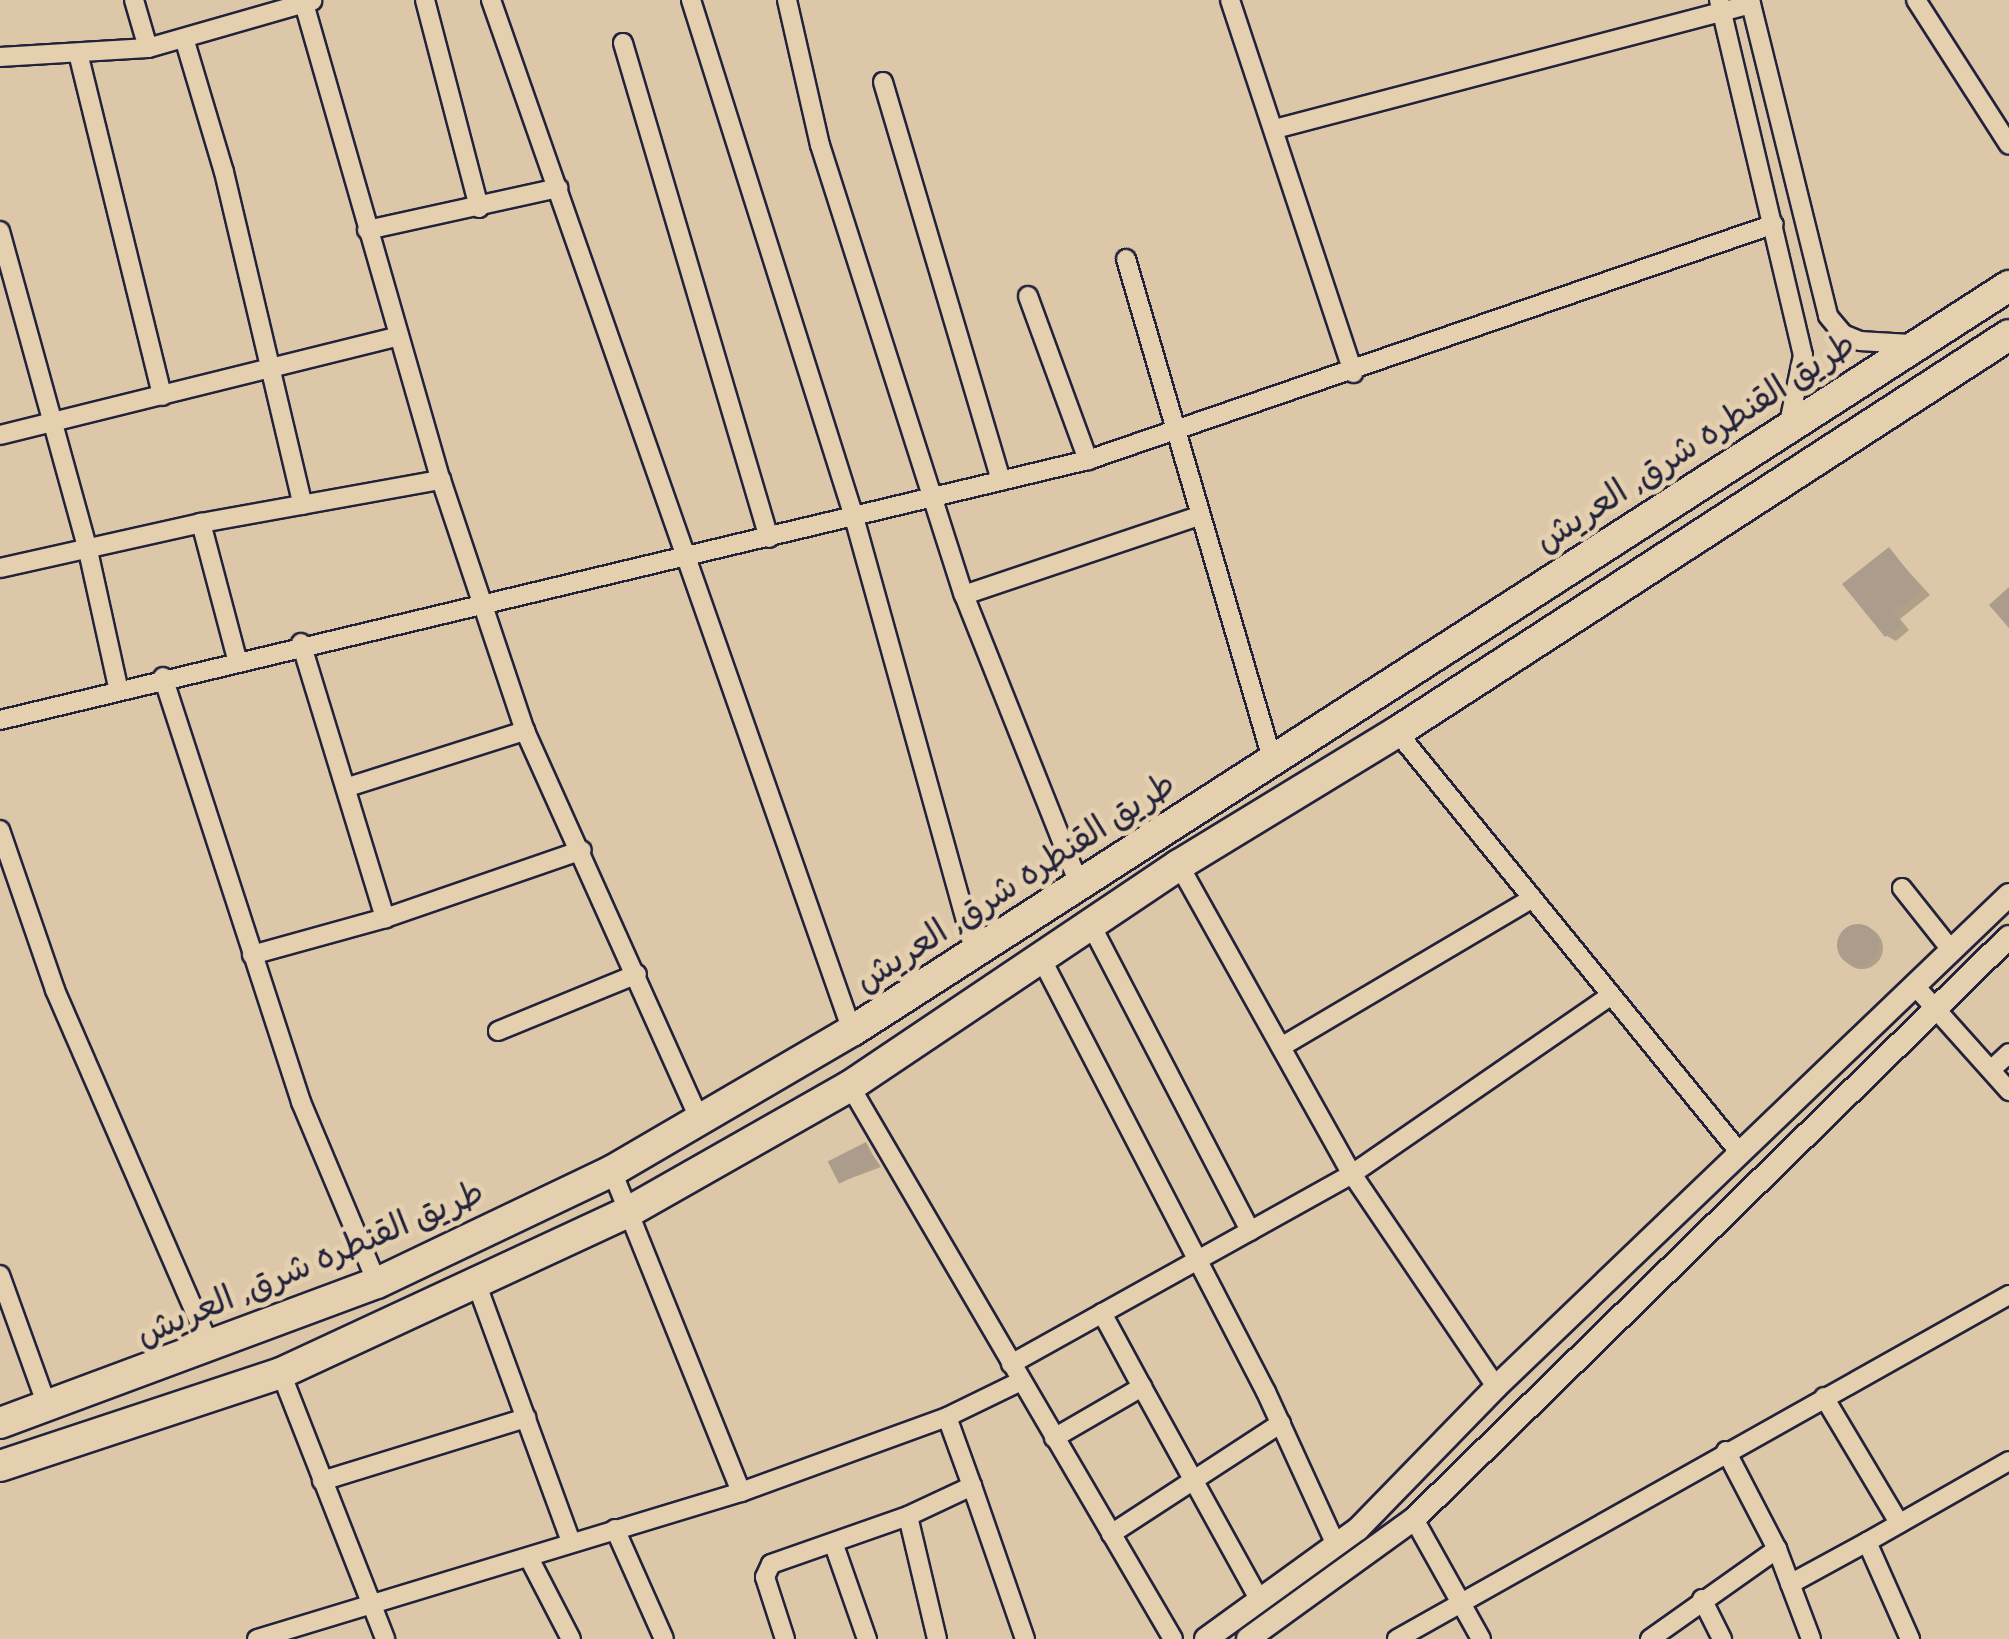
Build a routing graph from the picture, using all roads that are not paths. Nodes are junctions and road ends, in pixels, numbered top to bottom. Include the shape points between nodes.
1 (134, 0) edge
2 (425, 0) edge
3 (492, 0) edge
4 (692, 0) edge
5 (787, 0) edge
6 (1230, 0) edge
7 (1916, 0) edge
8 (307, 1) edge
9 (1750, 2) edge
10 (1720, 7) edge
11 (0, 38) edge
12 (184, 38) junction
13 (623, 43) dead end
14 (148, 48) junction
15 (2, 57) edge
16 (79, 57) junction
17 (883, 82) dead end
18 (1275, 129) junction
19 (2009, 145) edge
20 (558, 188) junction
21 (479, 208) junction
22 (1774, 224) junction
23 (367, 230) junction
24 (2, 244) edge
25 (1126, 260) dead end
26 (2009, 286) edge
27 (1028, 296) dead end
28 (2009, 335) edge
29 (398, 336) junction
30 (1920, 342) junction
31 (271, 365) junction
32 (1353, 373) junction
33 (162, 396) junction
34 (55, 424) junction
35 (1789, 424) junction
36 (1178, 433) junction
37 (0, 435) edge
38 (1088, 460) junction
39 (441, 480) junction
40 (1000, 480) junction
41 (933, 498) junction
42 (303, 505) junction
43 (1199, 516) junction
44 (854, 517) junction
45 (201, 523) junction
46 (769, 538) junction
47 (87, 546) junction
48 (690, 560) junction
49 (0, 568) edge
50 (964, 596) junction
51 (480, 602) junction
52 (301, 643) junction
53 (237, 659) junction
54 (163, 677) junction
55 (118, 687) junction
56 (0, 720) edge
57 (526, 731) junction
58 (1397, 732) junction
59 (1273, 762) junction
60 (348, 787) junction
61 (0, 830) edge
62 (582, 850) junction
63 (4, 860) edge
64 (1179, 865) junction
65 (1080, 886) junction
66 (1902, 888) dead end
67 (2009, 895) edge
68 (1531, 900) junction
69 (385, 918) junction
70 (1091, 925) junction
71 (2009, 937) edge
72 (1952, 951) junction
73 (975, 952) junction
74 (252, 956) junction
75 (1041, 958) junction
76 (637, 974) junction
77 (1916, 987) junction
78 (1609, 996) junction
79 (1939, 1008) junction
80 (498, 1031) dead end
81 (852, 1031) junction
82 (1281, 1046) junction
83 (2009, 1053) edge
84 (1992, 1069) junction
85 (850, 1086) junction
86 (2009, 1091) edge
87 (700, 1120) junction
88 (1740, 1153) junction
89 (612, 1172) junction
90 (1352, 1174) junction
91 (630, 1211) junction
92 (1250, 1230) junction
93 (1197, 1260) junction
94 (0, 1275) edge
95 (377, 1283) junction
96 (477, 1285) junction
97 (2009, 1295) edge
98 (1102, 1313) junction
99 (211, 1349) junction
100 (1010, 1364) junction
101 (281, 1373) junction
102 (1021, 1381) junction
103 (1142, 1386) junction
104 (1496, 1387) junction
105 (1824, 1396) junction
106 (48, 1408) junction
107 (526, 1418) junction
108 (947, 1418) junction
109 (1280, 1422) junction
110 (0, 1423) edge
111 (1054, 1438) junction
112 (1726, 1450) junction
113 (2009, 1461) edge
114 (0, 1466) edge
115 (1192, 1480) junction
116 (322, 1481) junction
117 (972, 1486) junction
118 (742, 1492) junction
119 (908, 1516) junction
120 (1414, 1518) junction
121 (1899, 1523) junction
122 (614, 1529) junction
123 (1110, 1534) junction
124 (571, 1542) junction
125 (1867, 1542) junction
126 (834, 1545) junction
127 (1336, 1545) junction
128 (1776, 1548) junction
129 (529, 1558) junction
130 (1790, 1584) junction
131 (1702, 1599) junction
132 (1260, 1601) junction
133 (1462, 1601) junction
134 (369, 1608) junction
135 (258, 1639) edge
136 (384, 1639) edge
137 (571, 1639) edge
138 (664, 1639) edge
139 (786, 1639) edge
140 (867, 1639) edge
141 (937, 1639) edge
142 (1025, 1639) edge
143 (1173, 1639) edge
144 (1206, 1639) edge
145 (1248, 1639) edge
146 (1397, 1639) edge
147 (1481, 1639) edge
148 (1650, 1639) edge
149 (1722, 1639) edge
150 (1811, 1639) edge
151 (1910, 1639) edge

1 - 14 street
2 - 21 street
3 - 20 street
4 - 44 street
5 - 41 street via 820,145
6 - 18 street
7 - 19 street
8 - 12 street
8 - 23 street
9 - 10 street
9 - 30 street via 1828,316 1843,334 1874,346
10 - 18 street
10 - 22 street
11 - 15 street
12 - 14 street
12 - 31 street
13 - 46 street
14 - 16 street
15 - 16 street
16 - 33 street
17 - 40 street
18 - 32 street
20 - 21 street
20 - 48 street
21 - 23 street
22 - 32 street
22 - 35 street via 1803,355
23 - 29 street
24 - 34 street
25 - 36 street
26 - 30 highway, طريق القنطره شرق, العريش
27 - 38 street
28 - 58 highway
29 - 31 street
29 - 39 street
30 - 35 highway, طريق القنطره شرق, العريش
31 - 33 street
31 - 42 street
32 - 36 street
33 - 34 street
34 - 37 street
34 - 47 street
35 - 59 highway, طريق القنطره شرق, العريش
36 - 38 street
36 - 43 street
38 - 40 street
39 - 42 street
39 - 51 street
40 - 41 street
41 - 44 street
41 - 50 street
42 - 45 street
43 - 50 street
43 - 59 street
44 - 46 street
44 - 73 street
45 - 47 street
45 - 53 street
46 - 48 street
47 - 49 street
47 - 55 street
48 - 51 street
48 - 81 street
50 - 65 street
51 - 52 street
51 - 57 street
52 - 53 street
52 - 60 street
53 - 54 street
54 - 55 street
54 - 74 street
55 - 56 street
57 - 60 street
57 - 62 street
58 - 64 highway
58 - 68 street
59 - 65 highway, طريق القنطره شرق, العريش
60 - 69 street
61 - 63 street
62 - 69 street
62 - 76 street
63 - 99 street
64 - 70 highway
64 - 82 street
65 - 73 highway, طريق القنطره شرق, العريش
66 - 72 street
67 - 72 main road
68 - 78 street
68 - 82 street
69 - 74 street
70 - 75 highway
70 - 92 street
71 - 79 main road
72 - 77 main road
73 - 81 highway, طريق القنطره شرق, العريش
74 - 95 street via 301,1102
75 - 85 highway
75 - 93 street
76 - 80 street
76 - 87 street
77 - 79 street
77 - 88 main road
78 - 88 street
78 - 90 street
79 - 84 street
79 - 120 main road
81 - 87 highway, طريق القنطره شرق, العريش
82 - 90 street
83 - 84 street
84 - 86 street
85 - 91 highway
85 - 100 street
87 - 89 highway, طريق القنطره شرق, العريش
88 - 104 main road
89 - 91 street
89 - 95 highway, طريق القنطره شرق, العريش
90 - 92 street
90 - 104 street
91 - 96 highway
91 - 118 street
92 - 93 street
93 - 98 street
93 - 109 street
94 - 106 street
95 - 99 highway, طريق القنطره شرق, العريش
96 - 101 highway
96 - 107 street
97 - 105 street
98 - 100 street
98 - 103 street
99 - 106 highway, طريق القنطره شرق, العريش
100 - 102 street
101 - 114 highway
101 - 116 street
102 - 108 street
102 - 111 street
103 - 111 street
103 - 115 street
104 - 127 main road
105 - 112 street
105 - 121 street
106 - 110 highway, طريق القنطره شرق, العريش
107 - 116 street
107 - 124 street
108 - 117 street
108 - 118 street
109 - 115 street
109 - 127 street
111 - 123 street
112 - 128 street
112 - 133 street
113 - 121 street
115 - 123 street
115 - 132 street
116 - 134 street
117 - 119 street
117 - 142 street
118 - 122 street
119 - 126 street
119 - 141 street
120 - 133 street
120 - 145 main road
121 - 125 street
122 - 124 street
122 - 138 street
123 - 143 street
124 - 129 street
125 - 130 street
125 - 151 street
126 - 139 street via 779,1559 766,1570
126 - 140 street
127 - 132 main road
128 - 130 street
128 - 131 street
129 - 134 street
129 - 137 street
130 - 150 street
131 - 148 street
131 - 149 street
132 - 144 main road
133 - 146 street
133 - 147 street
134 - 135 street
134 - 136 street

